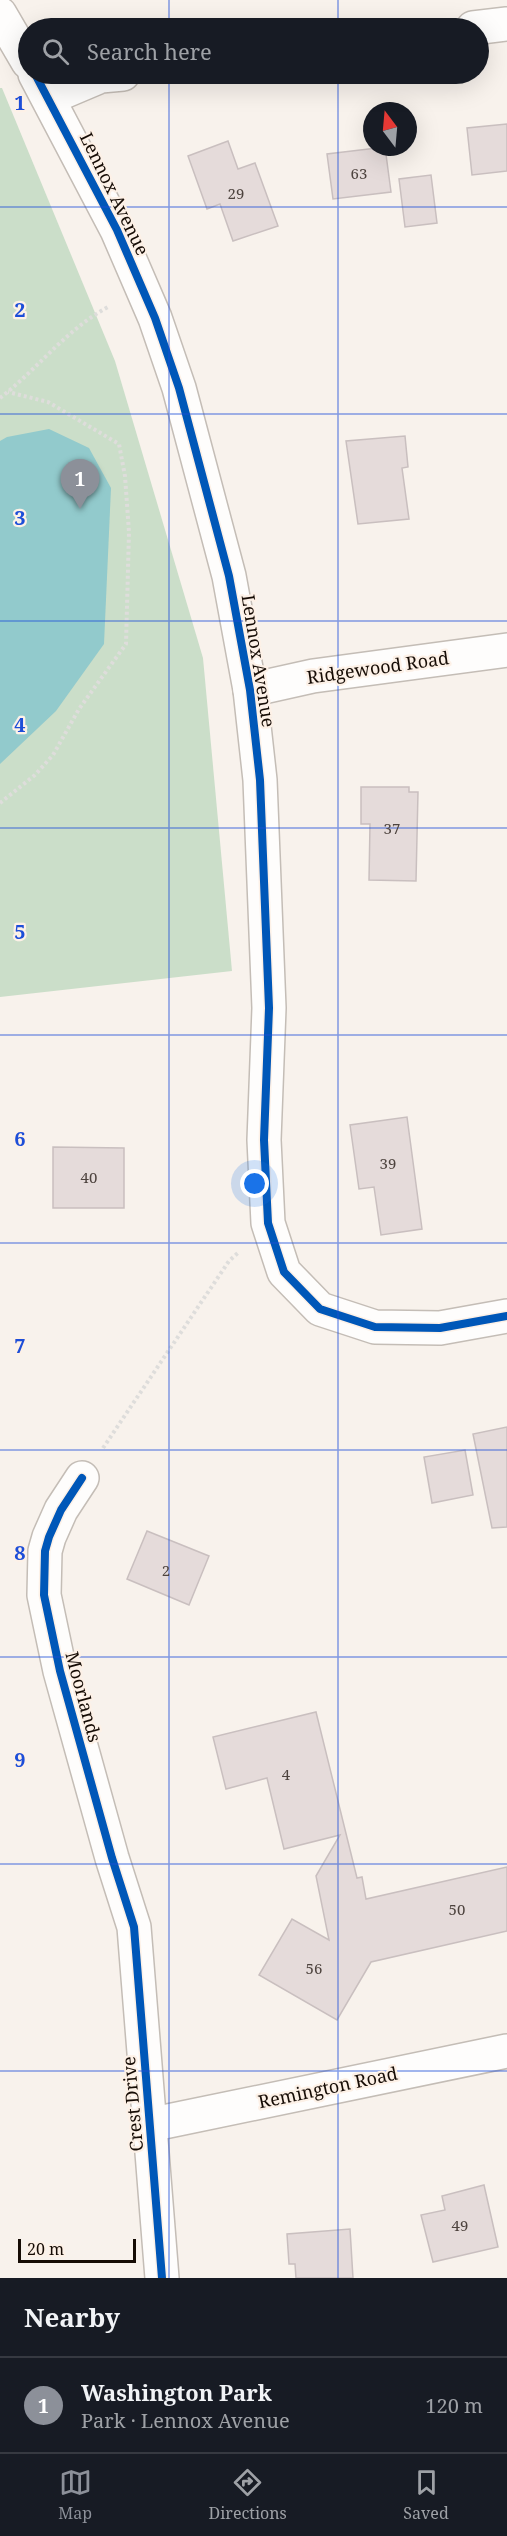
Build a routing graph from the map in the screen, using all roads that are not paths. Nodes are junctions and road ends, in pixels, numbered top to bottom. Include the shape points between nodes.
1 (0, 14) edge
2 (507, 24) edge
3 (489, 26) edge
4 (18, 45) edge
5 (42, 86) edge
6 (507, 650) edge
7 (250, 690) junction
8 (507, 1316) edge
9 (82, 1478) road end
10 (134, 1927) joint
11 (507, 2051) edge
12 (149, 2125) junction
13 (162, 2278) edge

1 - 4 street
2 - 3 street
5 - 7 street, Lennox Avenue via 117,230 179,388 229,576
6 - 7 street, Ridgewood Road via 314,676
7 - 8 street, Lennox Avenue via 265,870 269,1008 264,1140 268,1223 284,1272 320,1309 375,1327 440,1328
9 - 10 street, Moorlands via 49,1537 44,1595 63,1682
10 - 12 street, Crest Drive
11 - 12 street, Remington Road
12 - 13 street, Crest Drive

